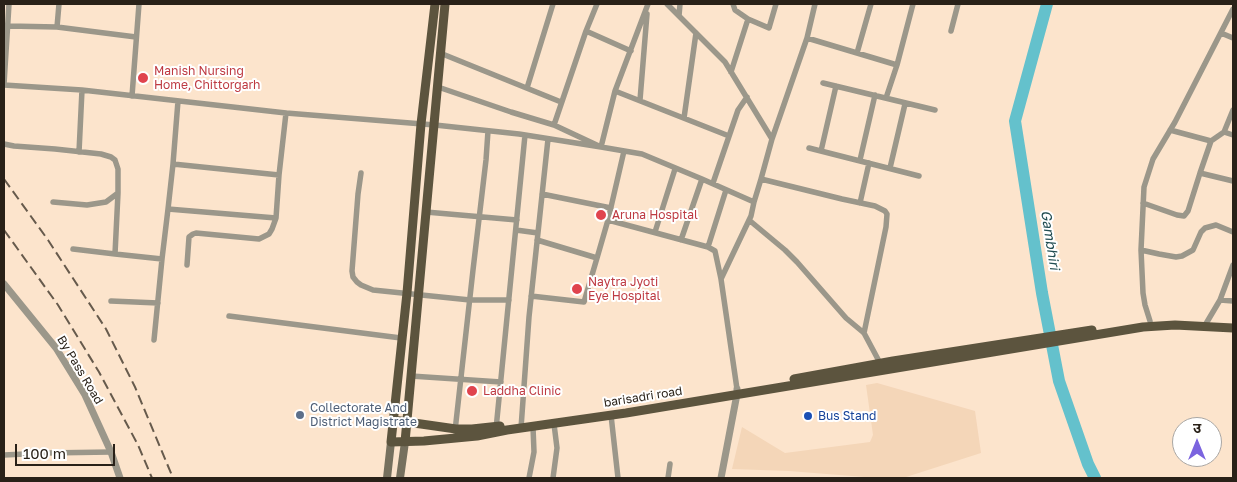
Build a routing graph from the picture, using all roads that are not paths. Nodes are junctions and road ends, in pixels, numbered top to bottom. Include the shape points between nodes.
1 (9, 4) edge
2 (59, 4) edge
3 (139, 4) edge
4 (435, 4) edge
5 (445, 4) edge
6 (552, 4) edge
7 (597, 4) edge
8 (667, 4) edge
9 (680, 4) edge
10 (732, 4) edge
11 (776, 4) edge
12 (815, 4) edge
13 (871, 4) edge
14 (913, 4) edge
15 (958, 4) edge
16 (648, 5) edge
17 (1233, 9) edge
18 (679, 16) junction
19 (748, 20) junction
20 (8, 26) junction
21 (57, 27) junction
22 (586, 31) junction
23 (952, 31) dead end
24 (696, 33) junction
25 (1221, 33) junction
26 (136, 37) junction
27 (807, 38) junction
28 (1233, 38) edge
29 (631, 51) junction
30 (440, 53) junction
31 (857, 53) junction
32 (897, 65) junction
33 (731, 72) junction
34 (823, 83) dead end
35 (4, 85) edge
36 (836, 86) junction
37 (438, 87) junction
38 (527, 88) junction
39 (82, 90) junction
40 (615, 91) junction
41 (132, 96) junction
42 (875, 96) junction
43 (747, 97) junction
44 (886, 98) junction
45 (640, 100) junction
46 (178, 101) junction
47 (561, 102) junction
48 (906, 104) junction
49 (935, 110) dead end
50 (1233, 110) edge
51 (286, 113) junction
52 (684, 118) junction
53 (421, 124) junction
54 (435, 125) junction
55 (554, 125) junction
56 (1170, 130) junction
57 (488, 131) junction
58 (1224, 132) junction
59 (1233, 134) edge
60 (525, 135) junction
61 (729, 136) junction
62 (548, 139) junction
63 (772, 139) junction
64 (1210, 141) junction
65 (4, 144) edge
66 (601, 147) junction
67 (810, 148) dead end
68 (624, 151) junction
69 (821, 151) junction
70 (79, 152) junction
71 (860, 160) junction
72 (869, 162) junction
73 (173, 164) junction
74 (675, 168) junction
75 (890, 168) junction
76 (361, 173) dead end
77 (1200, 173) junction
78 (279, 174) junction
79 (919, 176) dead end
80 (702, 179) junction
81 (761, 179) junction
82 (1233, 180) edge
83 (713, 183) junction
84 (726, 190) junction
85 (118, 193) junction
86 (542, 194) junction
87 (53, 202) dead end
88 (754, 202) junction
89 (1143, 202) junction
90 (860, 203) junction
91 (611, 208) junction
92 (168, 209) junction
93 (426, 212) junction
94 (479, 217) junction
95 (276, 218) junction
96 (517, 220) junction
97 (608, 220) junction
98 (749, 220) junction
99 (516, 230) junction
100 (655, 232) junction
101 (1233, 232) edge
102 (538, 233) junction
103 (537, 240) junction
104 (681, 240) junction
105 (708, 247) junction
106 (73, 249) dead end
107 (1142, 250) junction
108 (115, 254) junction
109 (597, 258) junction
110 (162, 259) junction
111 (187, 265) dead end
112 (1233, 265) edge
113 (721, 279) junction
114 (4, 284) edge
115 (407, 293) junction
116 (419, 294) junction
117 (532, 296) junction
118 (470, 300) junction
119 (509, 300) junction
120 (1220, 300) junction
121 (112, 301) dead end
122 (1233, 301) edge
123 (158, 303) junction
124 (229, 316) dead end
125 (1150, 321) junction
126 (1175, 326) junction
127 (1204, 327) junction
128 (1233, 328) edge
129 (864, 333) junction
130 (402, 338) junction
131 (154, 340) dead end
132 (880, 363) junction
133 (896, 364) junction
134 (411, 376) junction
135 (461, 380) junction
136 (501, 382) junction
137 (737, 392) junction
138 (615, 413) junction
139 (393, 420) junction
140 (407, 421) junction
141 (554, 424) junction
142 (521, 426) junction
143 (533, 427) junction
144 (496, 430) junction
145 (455, 434) junction
146 (391, 442) junction
147 (405, 442) junction
148 (111, 452) junction
149 (4, 456) edge
150 (670, 464) dead end
151 (120, 478) edge
152 (387, 478) edge
153 (400, 478) edge
154 (530, 478) edge
155 (553, 478) edge
156 (618, 478) edge
157 (668, 478) edge
158 (721, 478) edge

1 - 20 street
2 - 21 street
3 - 26 street
4 - 53 main road
5 - 30 main road
6 - 38 street
7 - 22 street
8 - 18 street
9 - 18 street
10 - 19 street
11 - 19 street via 769,28
12 - 27 street
13 - 31 street
14 - 32 street
15 - 23 street
16 - 29 street
16 - 45 street
17 - 25 street
18 - 24 street
19 - 33 street
20 - 21 street
20 - 35 street
21 - 26 street
22 - 29 street
22 - 47 street
24 - 33 street via 726,62
24 - 52 street
25 - 28 street
25 - 56 street
26 - 41 street
27 - 31 street
27 - 63 street
29 - 40 street
30 - 37 main road
30 - 38 street
31 - 32 street
32 - 44 street
33 - 43 street
34 - 36 street
35 - 39 street
36 - 42 street
36 - 69 street
37 - 54 main road
37 - 55 street
38 - 47 street
39 - 41 street
39 - 70 street
40 - 45 street
40 - 66 street
41 - 46 street
42 - 44 street
42 - 71 street
43 - 61 street via 738,110
43 - 63 street
44 - 48 street
45 - 52 street
46 - 51 street
46 - 73 street
47 - 55 street
48 - 49 street
48 - 75 street
50 - 58 street
51 - 53 street
51 - 78 street
52 - 61 street
53 - 54 street
53 - 115 main road
54 - 57 street
54 - 93 main road
55 - 66 street
56 - 64 street
56 - 89 street via 1153,159
57 - 60 street
57 - 94 street
58 - 59 street
58 - 64 street
60 - 62 street
60 - 96 street
61 - 83 street
62 - 66 street
62 - 86 street
63 - 81 street
64 - 77 street
65 - 70 street
66 - 68 street
67 - 69 street
68 - 74 street via 642,154
68 - 91 street
69 - 71 street
70 - 85 street via 102,154 115,160
71 - 72 street
72 - 75 street
72 - 90 street
73 - 78 street
73 - 92 street
74 - 80 street
74 - 100 street
75 - 79 street
76 - 115 street via 353,277 360,285 373,290
77 - 82 street
77 - 89 street via 1184,216
78 - 95 street
80 - 83 street
80 - 104 street
81 - 88 street
81 - 90 street
83 - 84 street
84 - 88 street
84 - 105 street
85 - 87 street via 106,202 87,205
85 - 108 street
86 - 91 street
86 - 102 street
88 - 98 street
89 - 107 street
90 - 129 street via 881,208 887,214
91 - 97 street
92 - 95 street
92 - 110 street
93 - 94 street
93 - 116 main road
94 - 96 street
94 - 118 street
95 - 111 street via 268,234 259,239 192,234
96 - 99 street
97 - 100 street
97 - 109 street
98 - 113 street
98 - 129 street via 785,250 846,318
99 - 102 street
99 - 119 street
100 - 104 street
101 - 107 street via 1211,225 1202,232 1193,250 1182,256
102 - 103 street
103 - 109 street
103 - 117 street
104 - 105 street
105 - 113 street via 715,251
106 - 108 street
107 - 125 street via 1143,293
108 - 110 street
109 - 117 street via 584,302
110 - 123 street
112 - 120 street
113 - 137 street
114 - 148 street, By Pass Road via 56,348 85,395
115 - 116 street
115 - 130 main road
116 - 118 street
116 - 134 main road
117 - 142 street
118 - 119 street
118 - 135 street
119 - 136 street
120 - 122 street
120 - 127 street
121 - 123 street
123 - 131 street
124 - 130 street
125 - 126 main road via 1168,321
125 - 133 main road
126 - 127 main road
126 - 133 main road via 1143,327
127 - 128 main road
129 - 132 street
130 - 139 main road
132 - 133 main road, barisadri road
132 - 137 main road, barisadri road
133 - 137 main road, barisadri road
134 - 135 street
134 - 140 main road
135 - 136 street
135 - 145 street
136 - 144 street
137 - 138 main road, barisadri road
137 - 158 street
138 - 141 main road, barisadri road
138 - 142 main road, barisadri road
138 - 156 street
139 - 140 main road
139 - 146 main road
140 - 145 main road
140 - 147 main road
141 - 143 main road, barisadri road
141 - 155 street via 557,448
142 - 143 main road, barisadri road
142 - 144 main road, barisadri road
143 - 154 street
144 - 145 main road, barisadri road via 472,429
144 - 145 main road, barisadri road via 478,436
145 - 147 main road, barisadri road
146 - 147 main road, barisadri road
146 - 152 main road
147 - 153 main road
148 - 149 street
148 - 151 street, By Pass Road
150 - 157 street

